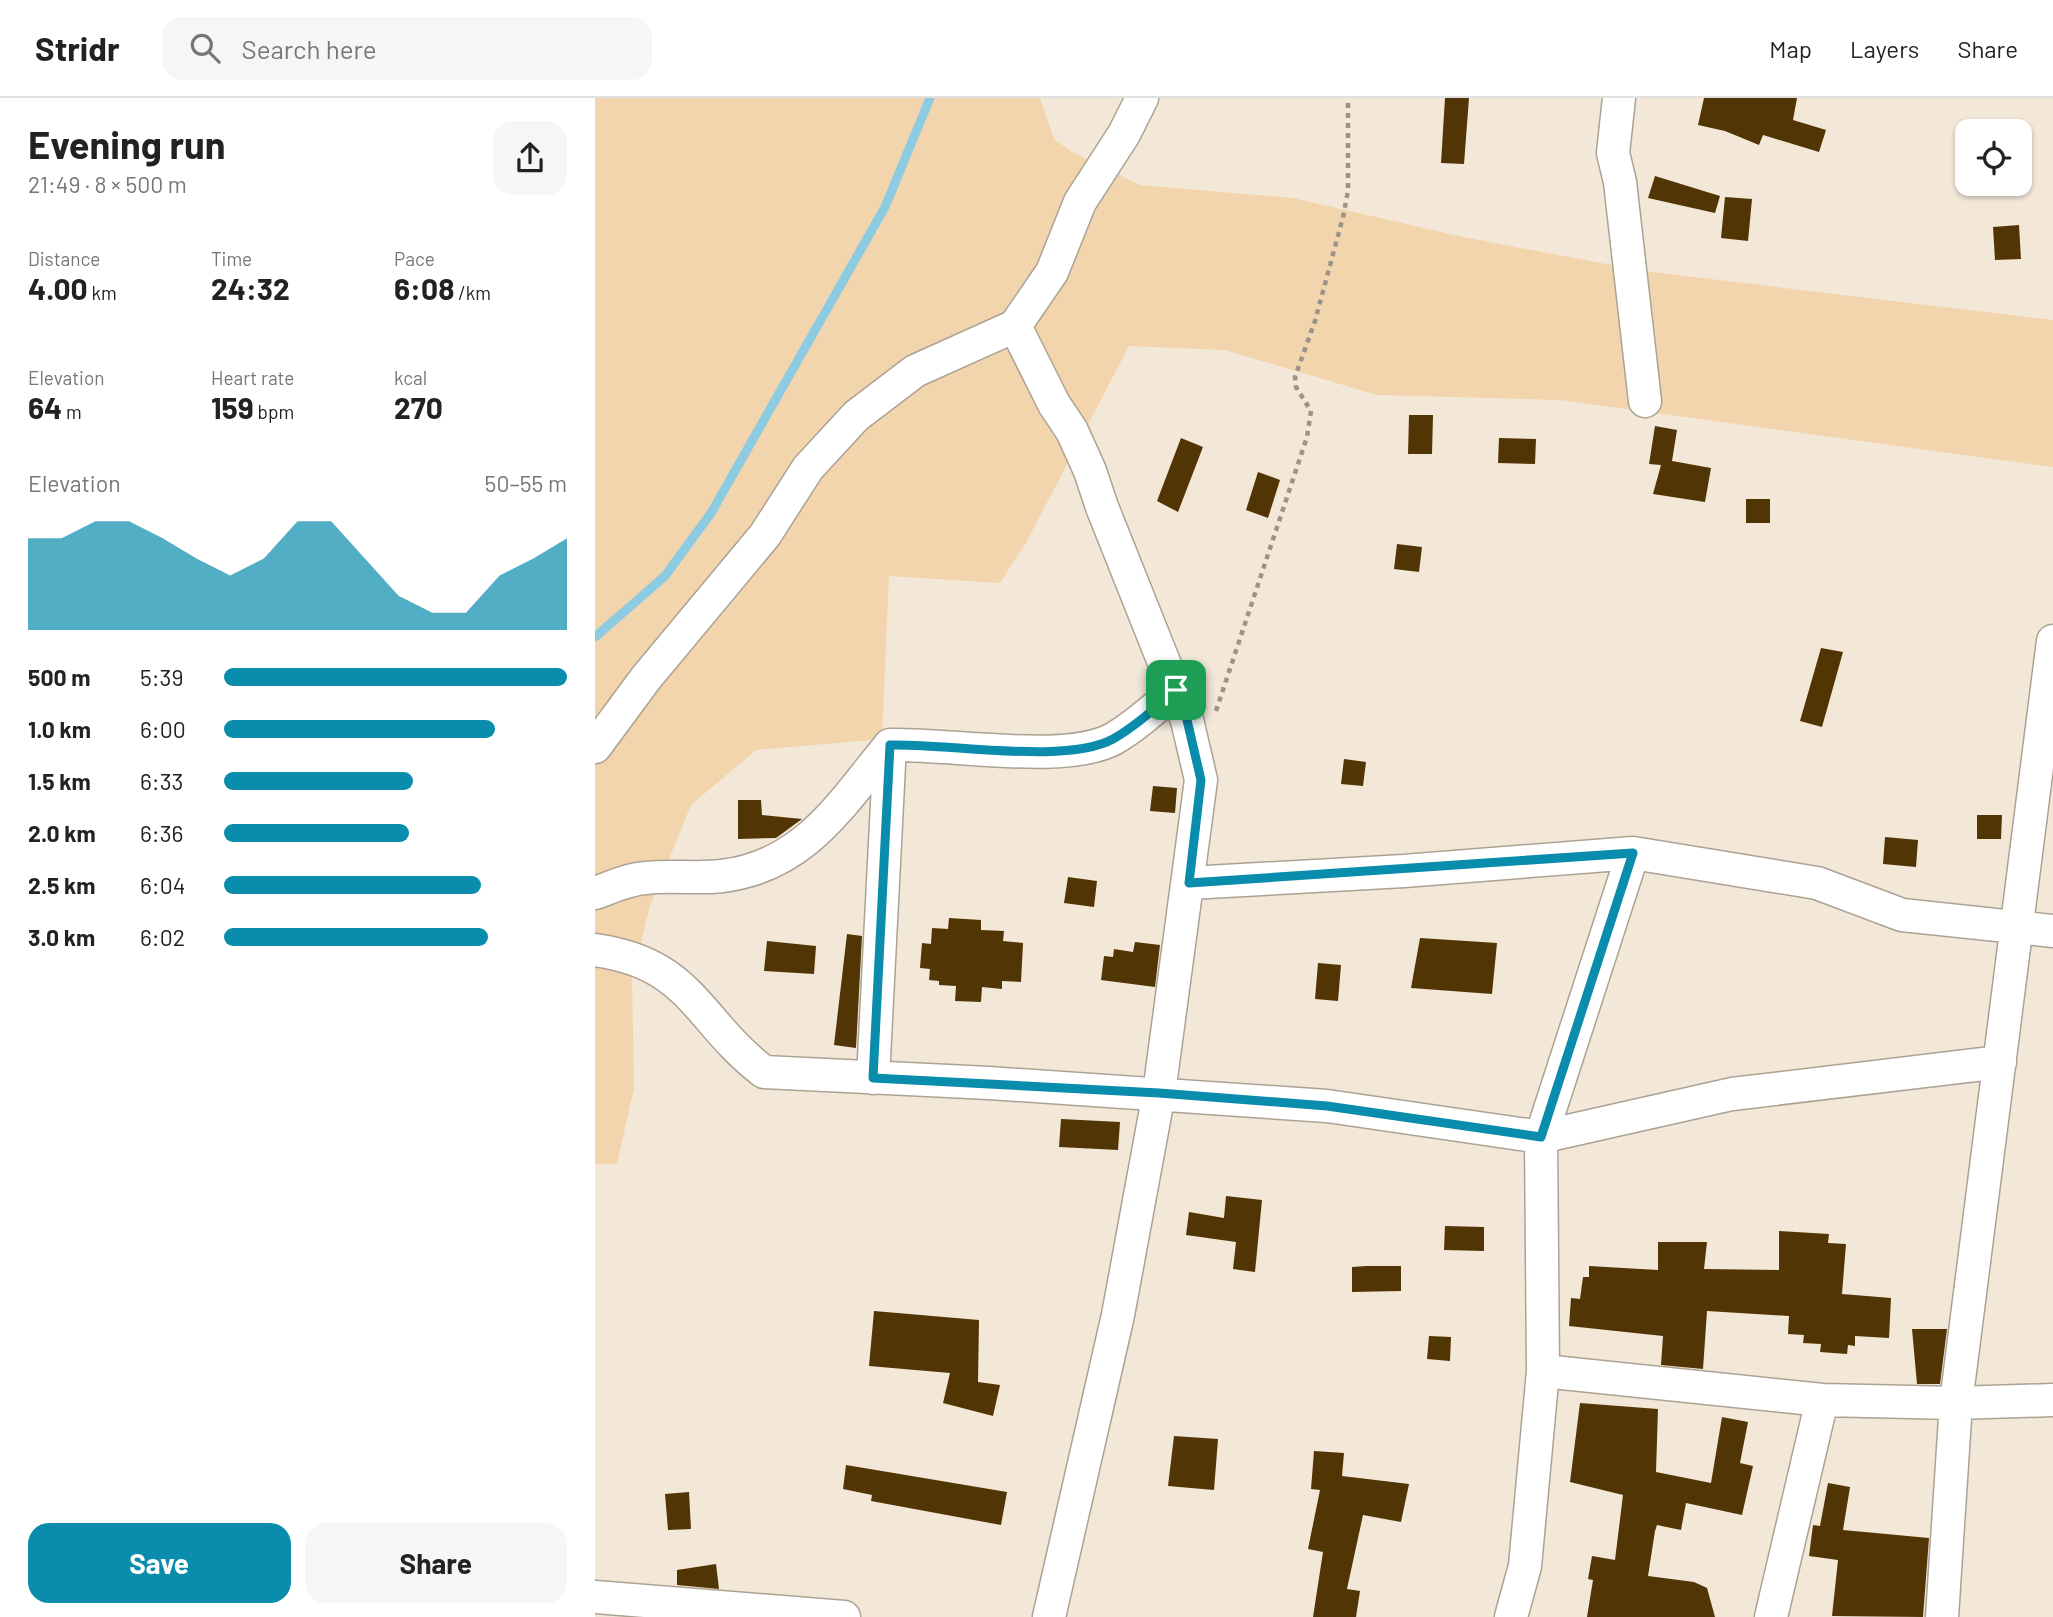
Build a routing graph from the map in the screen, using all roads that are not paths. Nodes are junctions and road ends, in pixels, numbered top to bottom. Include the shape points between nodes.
1 (1142, 98) edge
2 (1619, 98) edge
3 (1015, 326) junction
4 (1645, 401) dead end
5 (2053, 641) edge
6 (1176, 690) junction
7 (890, 745) junction
8 (595, 747) edge
9 (1633, 853) junction
10 (1189, 883) junction
11 (595, 893) edge
12 (2017, 929) junction
13 (2053, 931) edge
14 (595, 950) edge
15 (2000, 1062) junction
16 (873, 1078) junction
17 (1159, 1093) junction
18 (1541, 1137) junction
19 (1543, 1371) junction
20 (1822, 1400) junction
21 (2053, 1400) edge
22 (1956, 1403) junction
23 (595, 1597) edge
24 (642, 1608) edge
25 (844, 1617) edge
26 (1049, 1617) edge
27 (1511, 1617) edge
28 (1771, 1617) edge
29 (1942, 1617) edge

1 - 3 street via 1080,202 1052,272
2 - 4 street via 1613,153
3 - 6 street via 1090,471
3 - 8 street via 915,371 856,416 808,468 765,536 646,678
5 - 12 street
6 - 7 street via 1111,740 1075,751
6 - 10 street via 1201,780
7 - 11 street via 816,835 789,855 725,875 648,877
7 - 16 street
9 - 10 street
9 - 12 street via 1817,883 1902,915
9 - 18 street
10 - 17 street
12 - 13 street
12 - 15 street
14 - 16 street via 638,958 668,975 709,1014 738,1052 764,1072
15 - 18 street via 1732,1094
15 - 22 street
16 - 17 street
17 - 18 street via 1327,1106
17 - 26 street via 1118,1315
18 - 19 street
19 - 20 street
19 - 27 street via 1525,1566
20 - 22 street
20 - 28 street
21 - 22 street
22 - 29 street
23 - 24 street
24 - 25 street

